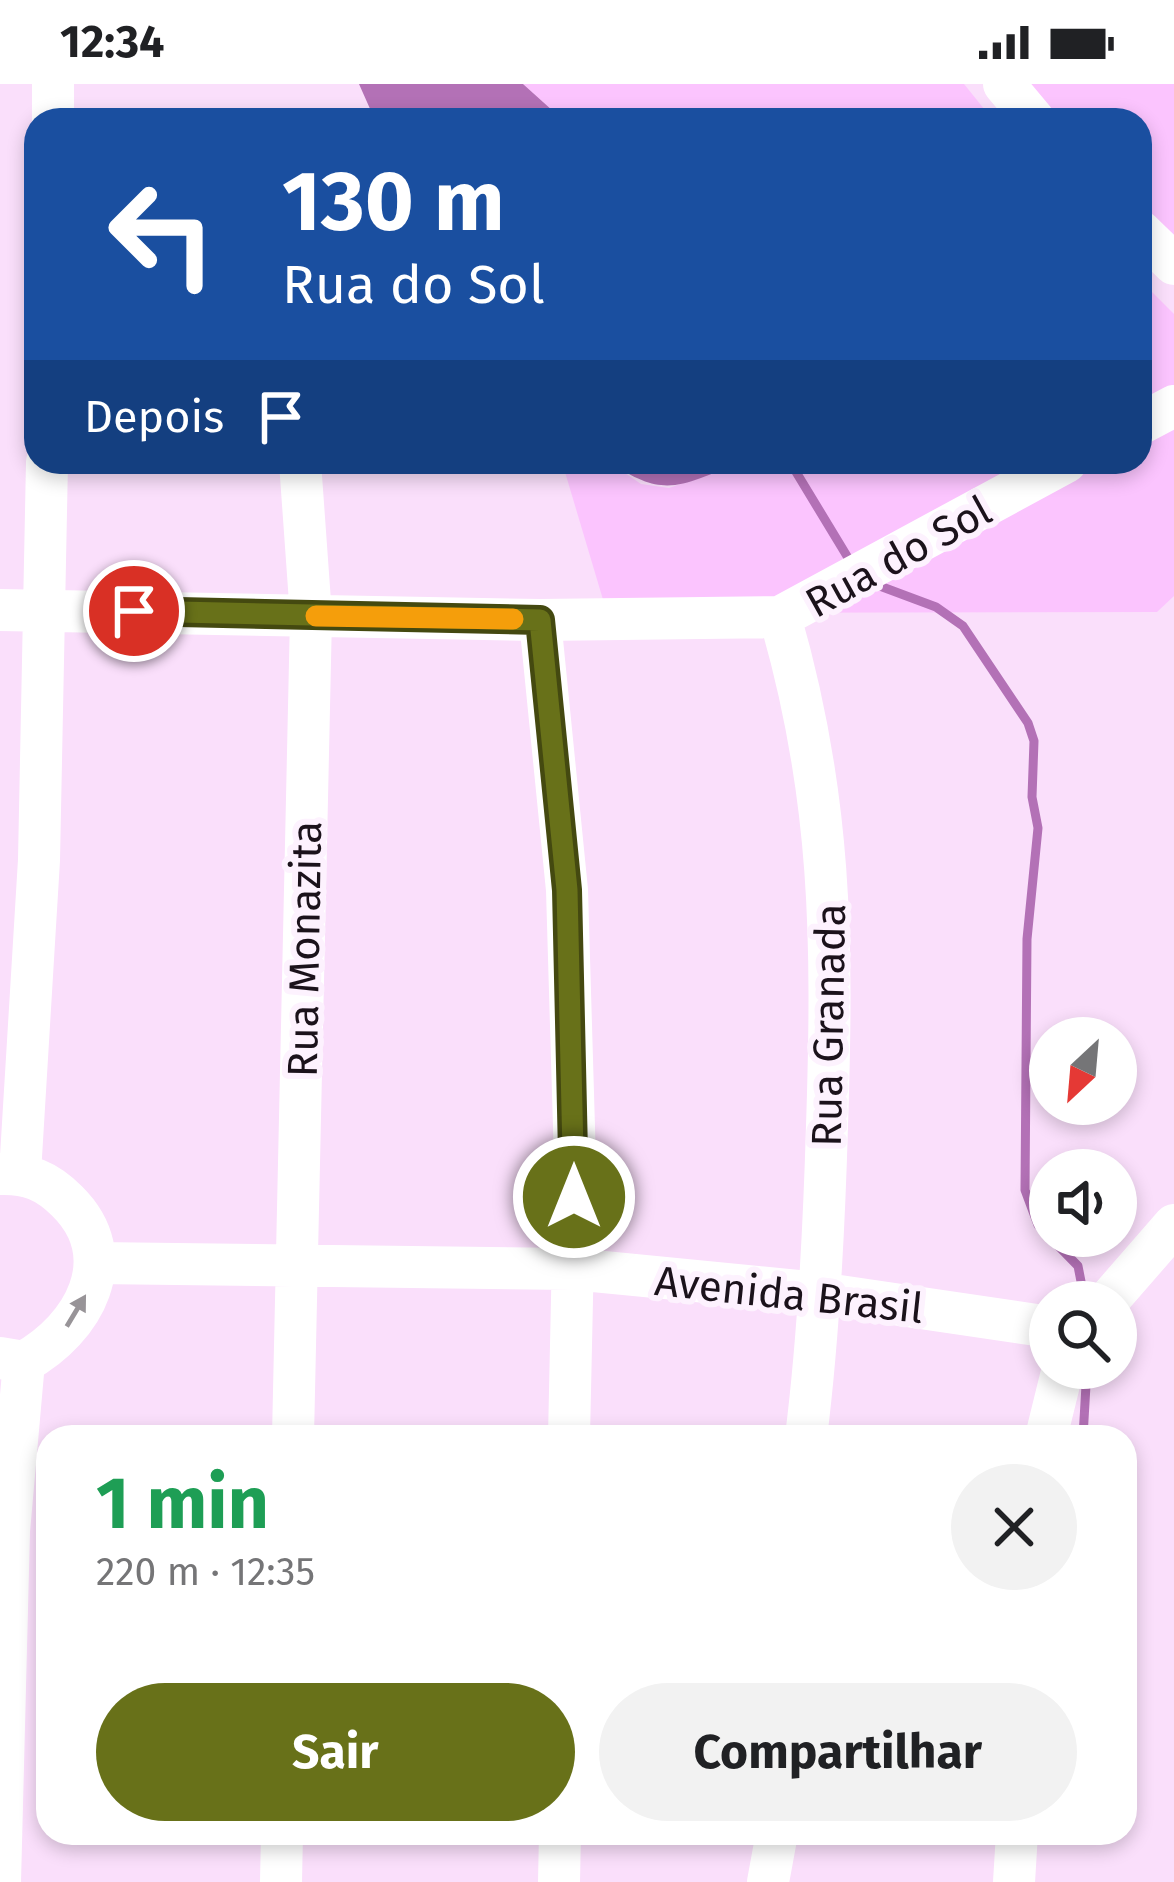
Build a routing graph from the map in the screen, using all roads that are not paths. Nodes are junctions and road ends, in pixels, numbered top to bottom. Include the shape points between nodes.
1 (1004, 84) edge
2 (1024, 108) edge
3 (1152, 243) edge
4 (1174, 264) edge
5 (47, 474) edge
6 (301, 474) edge
7 (1044, 474) edge
8 (45, 609) junction
9 (0, 610) edge
10 (311, 616) junction
11 (780, 617) junction
12 (540, 620) junction
13 (10, 1174) edge
14 (1174, 1226) edge
15 (297, 1262) junction
16 (96, 1263) junction
17 (573, 1269) junction
18 (1125, 1281) edge
19 (819, 1293) junction
20 (1029, 1324) edge
21 (12, 1360) edge
22 (1058, 1389) edge
23 (292, 1425) edge
24 (569, 1425) edge
25 (807, 1425) edge
26 (1049, 1425) edge
27 (282, 1845) edge
28 (560, 1845) edge
29 (775, 1845) edge
30 (1016, 1845) edge
31 (0, 1882) edge
32 (281, 1882) edge
33 (559, 1882) edge
34 (768, 1882) edge
35 (1014, 1882) edge

1 - 2 street
3 - 4 street
5 - 8 street
6 - 10 street, Rua Monazita
7 - 11 street, Rua do Sol
8 - 9 street, Rua do Sol
8 - 10 street, Rua do Sol
8 - 13 street via 39,860
10 - 12 street, Rua do Sol
10 - 15 street, Rua Monazita
11 - 12 street, Rua do Sol
11 - 19 street, Rua Granada via 829,866
12 - 17 street via 567,890
13 - 16 street via 43,1182 83,1218 96,1240
14 - 18 street
15 - 16 street, Avenida Brasil
15 - 17 street, Avenida Brasil
15 - 23 street, Rua Monazita
21 -> 16 street via 70,1324
17 - 19 street, Avenida Brasil
17 - 24 street
19 - 20 street, Avenida Brasil
19 - 25 street, Rua Granada
21 - 31 street
22 - 26 street
27 - 32 street
28 - 33 street
29 - 34 street
30 - 35 street

